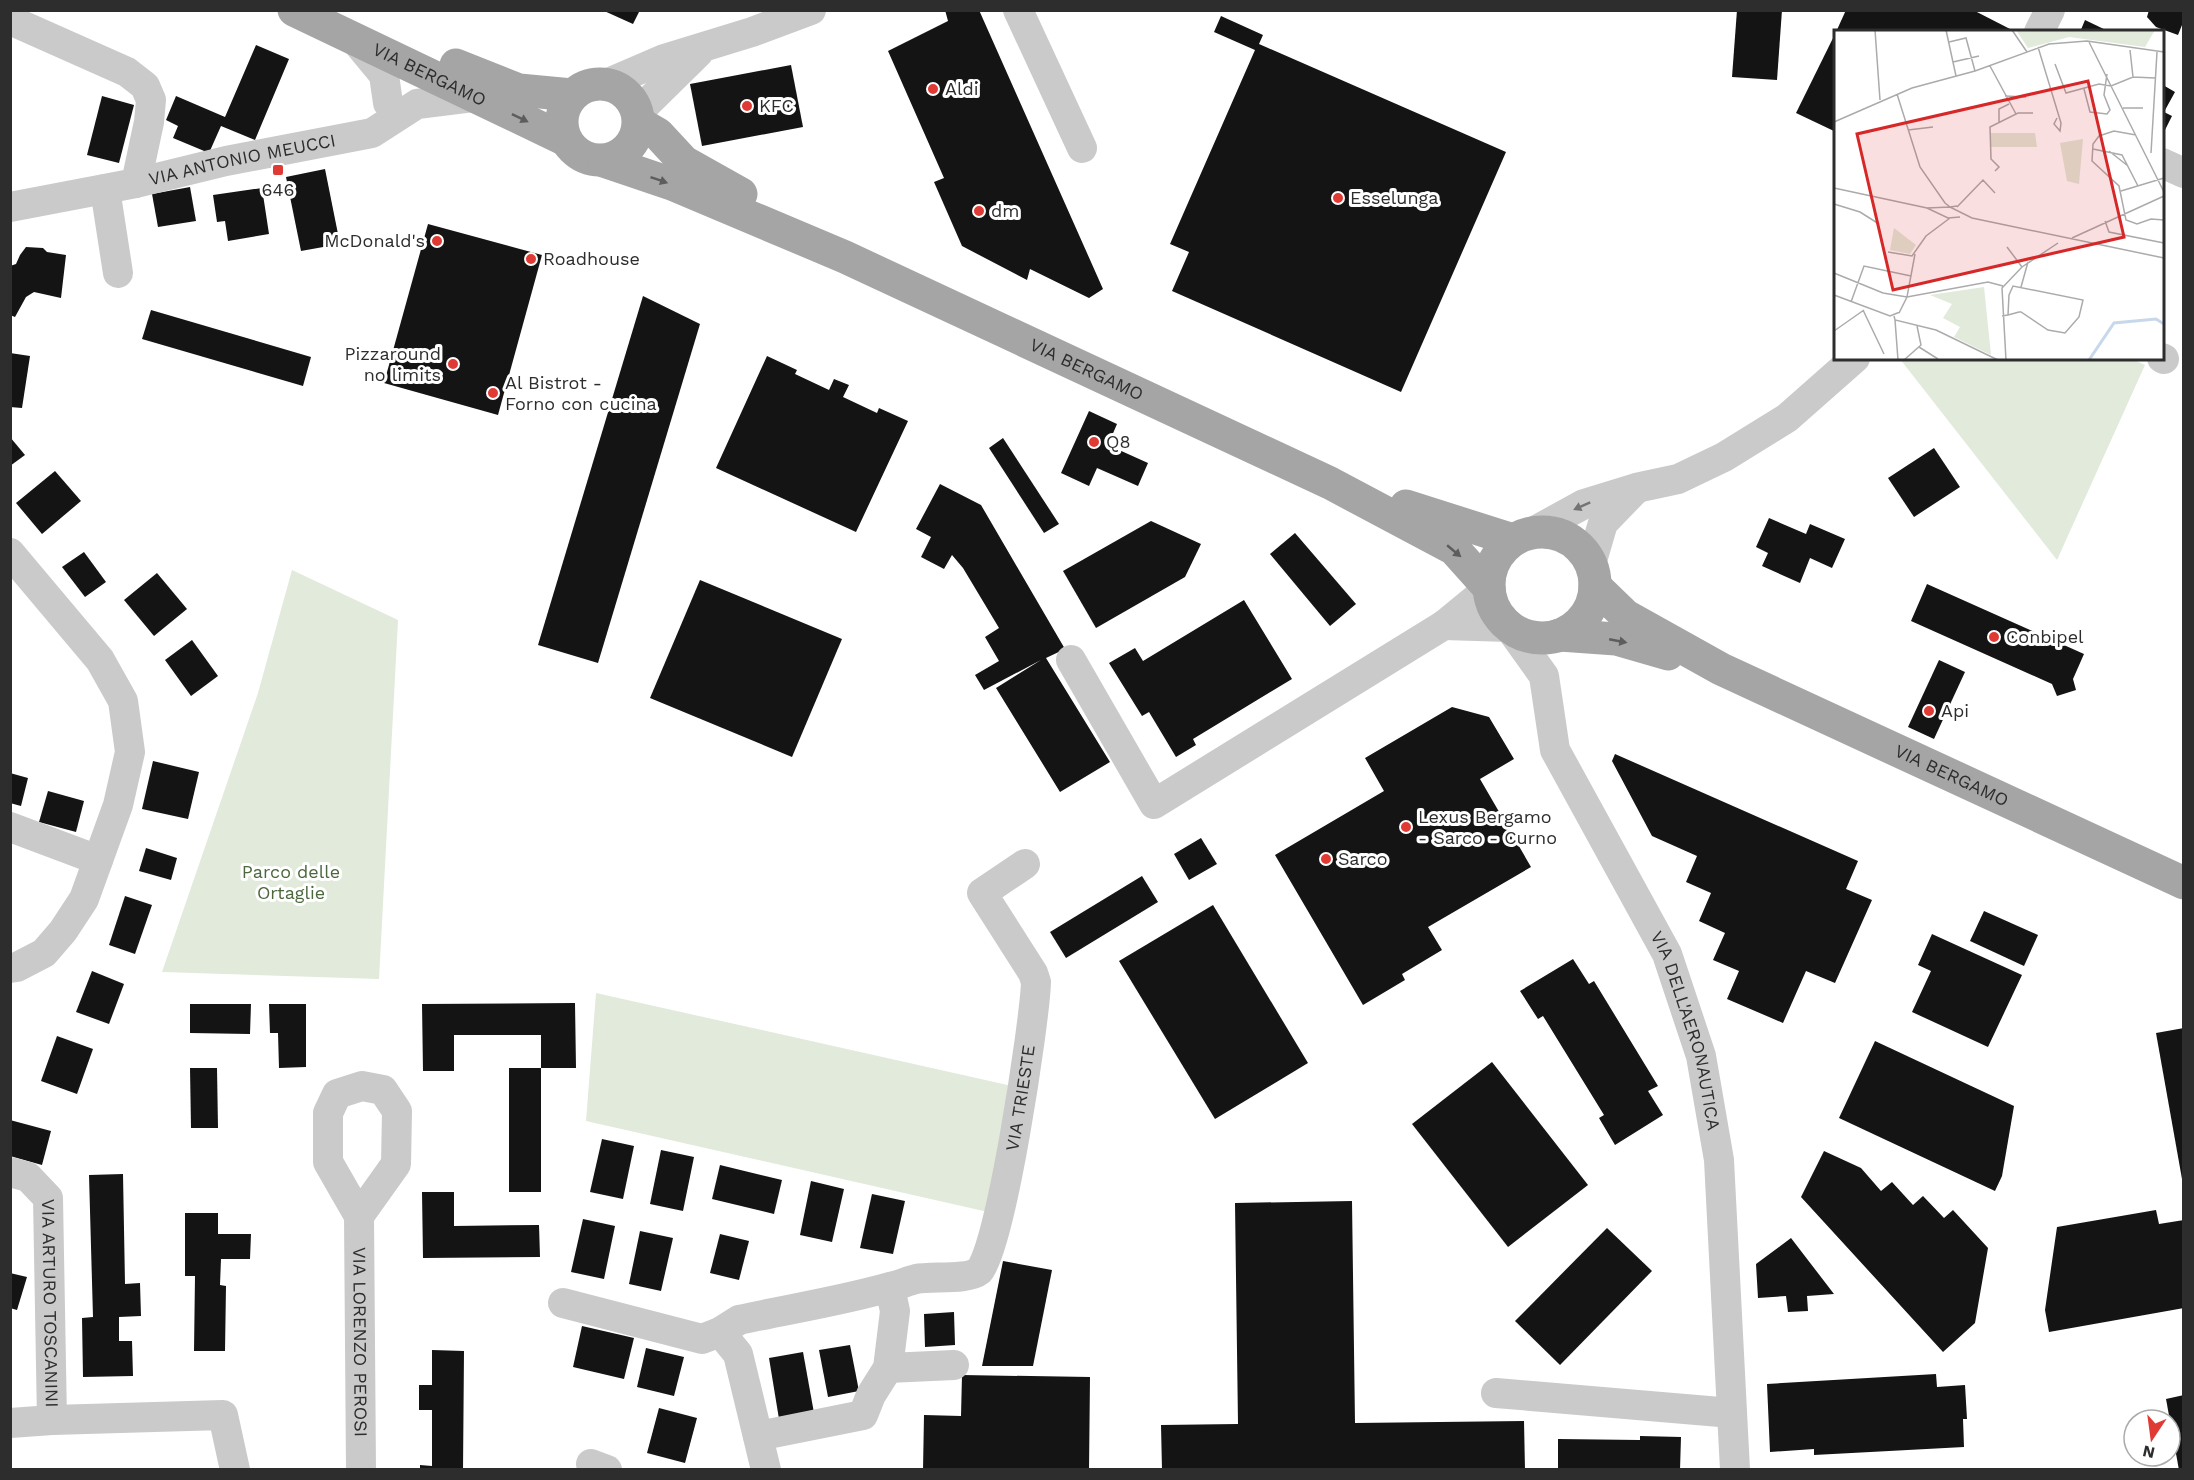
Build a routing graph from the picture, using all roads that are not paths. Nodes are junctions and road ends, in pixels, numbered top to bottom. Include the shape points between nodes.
1 (294, 10) edge
2 (339, 10) edge
3 (811, 10) edge
4 (1018, 10) edge
5 (2050, 10) edge
6 (10, 20) edge
7 (2040, 30) edge
8 (355, 40) junction
9 (702, 49) junction
10 (423, 74) junction
11 (606, 84) junction
12 (477, 87) junction
13 (572, 95) junction
14 (388, 103) junction
15 (639, 117) junction
16 (350, 137) junction
17 (566, 140) junction
18 (1082, 148) dead end
19 (603, 161) junction
20 (2164, 163) edge
21 (2184, 173) edge
22 (136, 183) junction
23 (105, 189) junction
24 (10, 207) edge
25 (845, 257) junction
26 (118, 273) dead end
27 (1853, 360) edge
28 (1330, 483) junction
29 (1636, 488) junction
30 (1522, 537) junction
31 (10, 553) edge
32 (1593, 575) junction
33 (1489, 588) junction
34 (1444, 625) junction
35 (1509, 627) junction
36 (1560, 635) junction
37 (1071, 660) dead end
38 (1721, 669) junction
39 (1544, 676) junction
40 (10, 827) edge
41 (98, 860) junction
42 (1025, 864) dead end
43 (2184, 883) edge
44 (10, 968) edge
45 (10, 1172) edge
46 (358, 1216) dead end
47 (890, 1287) junction
48 (563, 1303) dead end
49 (720, 1332) junction
50 (954, 1365) dead end
51 (888, 1368) junction
52 (1496, 1392) dead end
53 (1732, 1413) junction
54 (52, 1420) junction
55 (10, 1423) edge
56 (758, 1436) junction
57 (235, 1470) edge
58 (361, 1470) edge
59 (766, 1470) edge
60 (1735, 1470) edge

1 - 8 main road, VIA BERGAMO
2 - 12 main road, VIA BERGAMO
3 - 9 street
4 - 18 street
5 - 7 street
6 - 22 street via 127,72 145,86 151,100 149,122
8 - 10 main road, VIA BERGAMO
8 - 14 street via 384,75
9 - 11 street via 664,59
9 - 15 street
10 - 12 main road, VIA BERGAMO
10 - 14 street, VIA ANTONIO MEUCCI
11 - 13 main road via 592,85
11 - 15 main road via 622,91
12 - 13 main road, VIA BERGAMO
12 - 16 street, VIA ANTONIO MEUCCI via 417,104 372,133
12 -> 17 main road, VIA BERGAMO
13 - 17 main road via 563,124
14 - 16 street, VIA ANTONIO MEUCCI
15 - 19 main road via 630,146 620,156
15 - 25 main road, VIA BERGAMO via 684,162 763,205
16 - 22 street, VIA ANTONIO MEUCCI
17 - 19 main road via 573,150 587,158
19 -> 25 main road, VIA BERGAMO via 672,184
20 - 21 street
22 - 23 street, VIA ANTONIO MEUCCI
23 - 24 street, VIA ANTONIO MEUCCI
23 - 26 street
25 - 28 main road, VIA BERGAMO
27 - 29 street via 1787,418 1724,457 1678,478
28 - 30 main road, VIA BERGAMO
28 -> 33 main road, VIA BERGAMO via 1454,549
29 -> 30 street via 1584,504
29 - 32 street via 1603,523
30 - 32 main road via 1555,533 1577,545
30 - 33 main road via 1499,553 1491,570
31 - 41 street via 100,660 123,701 130,752 118,805
32 - 36 main road via 1593,602 1574,628
32 - 38 main road, VIA BERGAMO via 1626,616
33 - 34 street
33 - 35 main road via 1495,610
34 - 35 street
34 - 37 street via 1154,804
35 - 36 main road via 1533,638
35 - 39 street, VIA DELL'AERONAUTICA
36 -> 38 main road, VIA BERGAMO via 1616,639
36 - 39 street, VIA DELL'AERONAUTICA
38 - 43 main road, VIA BERGAMO
39 - 53 street, VIA DELL'AERONAUTICA via 1555,750 1667,954 1701,1056 1719,1160
40 - 41 street
41 - 44 street via 84,898 63,931 44,953
42 - 47 street, VIA TRIESTE via 982,893 1036,982 1024,1082 1000,1211 987,1257 978,1272 969,1275 917,1279
45 - 54 street, VIA ARTURO TOSCANINI via 28,1177 48,1198
46 - 58 street, VIA LORENZO PEROSI
47 - 49 street, VIA TRIESTE via 739,1320
47 - 51 street via 895,1311
48 - 49 street, VIA TRIESTE via 702,1339
49 - 56 street via 738,1354
50 - 51 street
51 - 56 street via 863,1415
52 - 53 street
53 - 60 street, VIA DELL'AERONAUTICA
54 - 55 street
54 - 57 street via 223,1415
56 - 59 street

